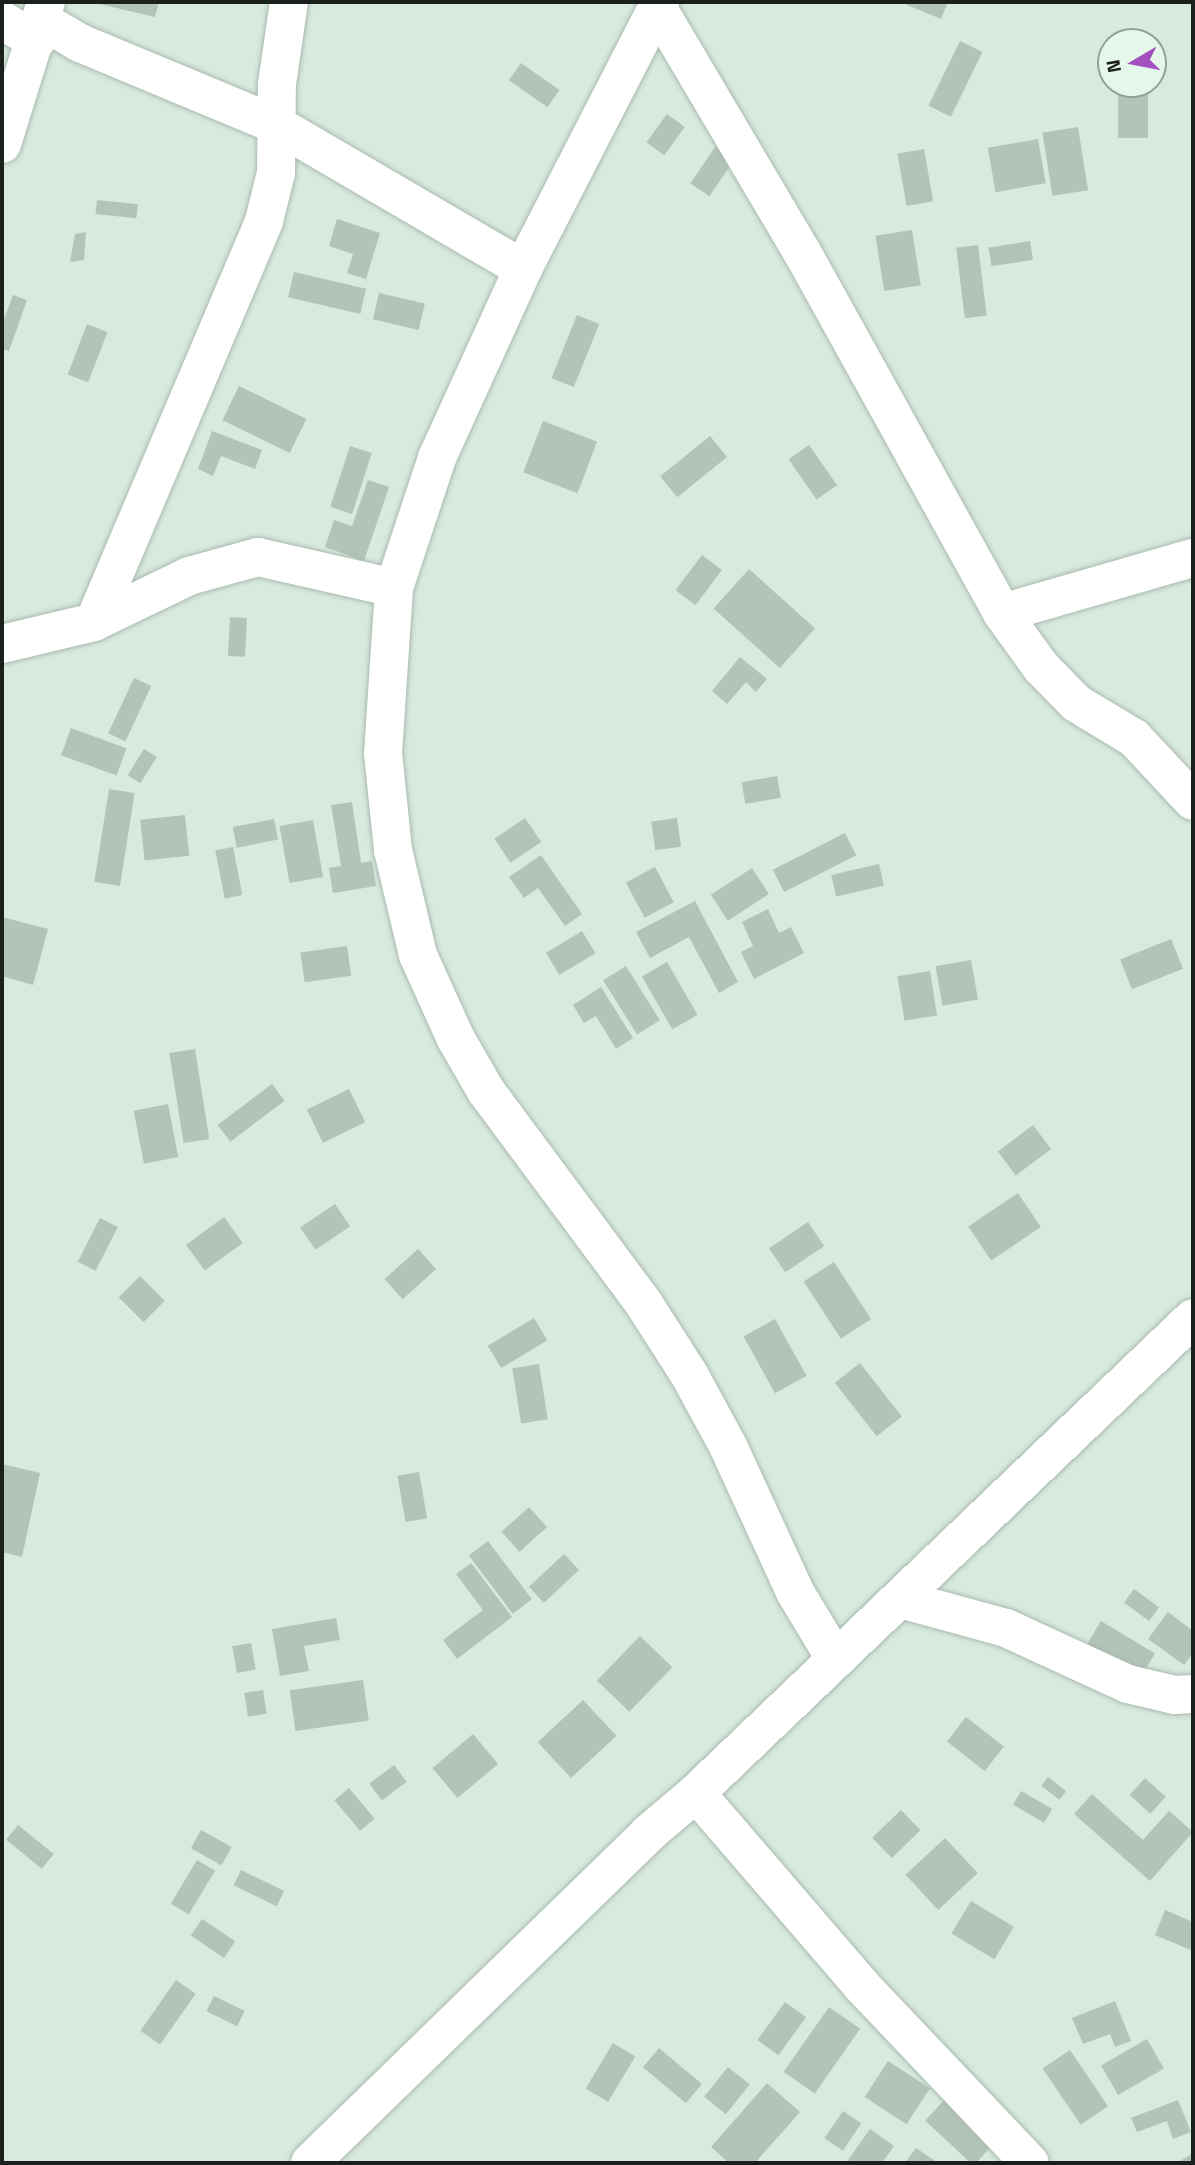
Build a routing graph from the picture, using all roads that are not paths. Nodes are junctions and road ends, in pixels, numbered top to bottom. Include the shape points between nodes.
1 (289, 2) edge
2 (659, 4) edge
3 (2, 20) edge
4 (41, 21) edge
5 (277, 125) junction
6 (2, 144) edge
7 (523, 269) junction
8 (1193, 558) edge
9 (394, 588) junction
10 (1002, 612) junction
11 (94, 622) junction
12 (2, 644) edge
13 (1193, 801) edge
14 (1193, 1318) edge
15 (900, 1599) junction
16 (836, 1660) junction
17 (1193, 1694) edge
18 (696, 1793) junction
19 (1008, 2155) edge
20 (310, 2163) edge

1 - 5 street
2 - 7 street
2 - 10 street
3 - 4 street
4 - 5 street via 80,43
4 - 6 street
5 - 7 street
5 - 11 street via 276,173 247,267
7 - 9 street via 437,458
8 - 10 street
9 - 11 street via 258,557 189,576
9 - 16 street via 383,753 393,850 418,956 486,1091 644,1304 690,1376 728,1446 795,1592
10 - 13 street via 1041,667 1076,703 1134,738
11 - 12 street
14 - 15 street
15 - 16 street
15 - 17 street via 1006,1628 1128,1684 1175,1695
16 - 18 street
18 - 19 street
18 - 20 street via 649,1833

